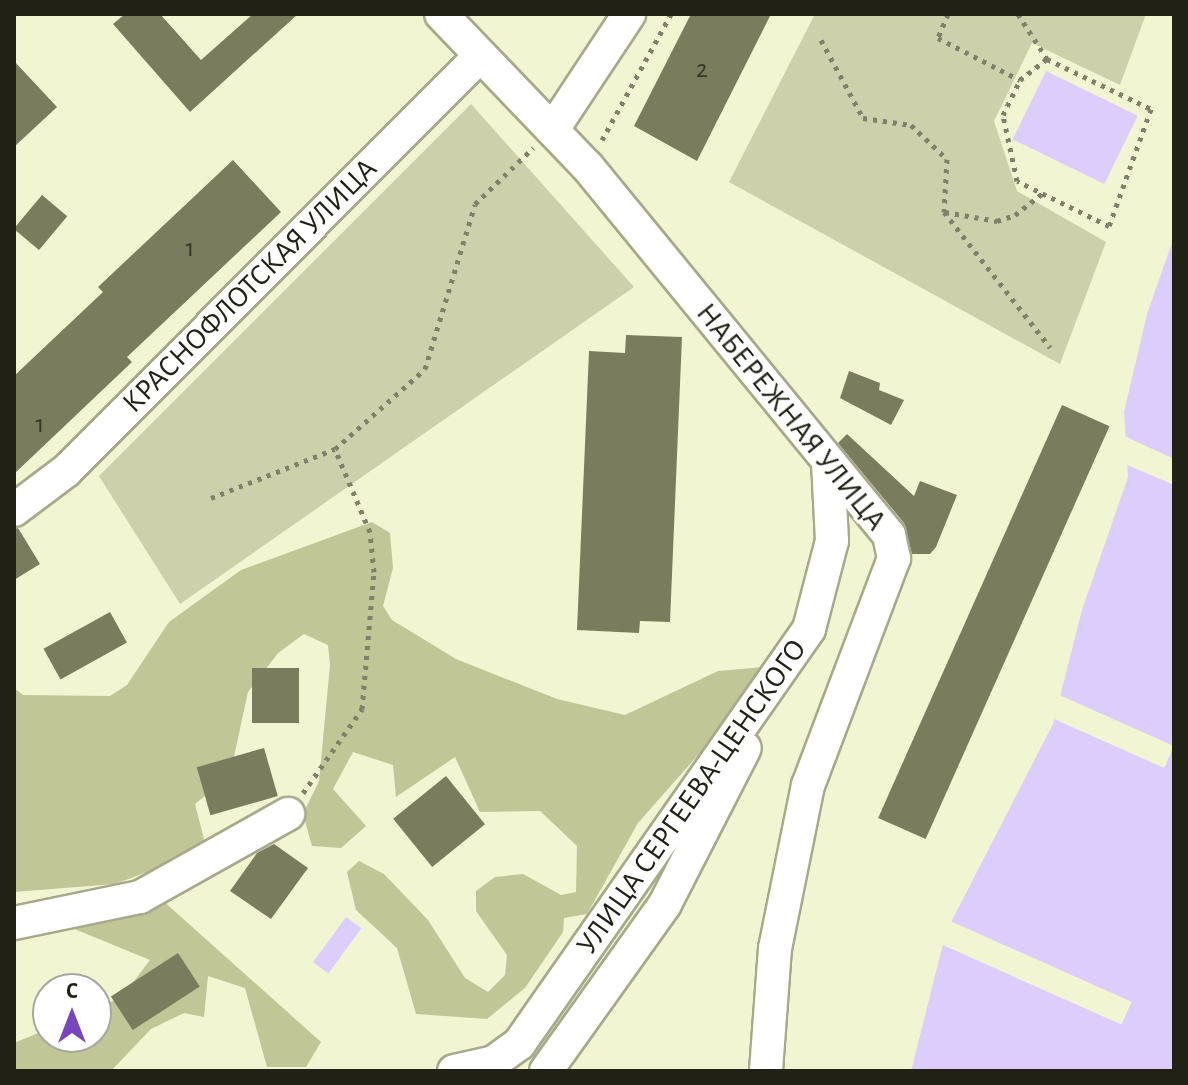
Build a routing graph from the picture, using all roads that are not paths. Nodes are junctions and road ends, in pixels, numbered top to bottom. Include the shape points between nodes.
1 (441, 14) edge
2 (629, 14) edge
3 (480, 56) junction
4 (553, 129) junction
5 (828, 463) junction
6 (14, 510) edge
7 (785, 662) junction
8 (288, 814) road end
9 (14, 923) edge
10 (454, 1071) edge
11 (546, 1071) edge
12 (766, 1071) edge

1 - 3 street, НАБЕРЕЖНАЯ УЛИЦА
2 - 4 street
3 - 4 street, НАБЕРЕЖНАЯ УЛИЦА
3 - 6 street, КРАСНОФЛОТСКАЯ УЛИЦА via 66,471
4 - 5 street, НАБЕРЕЖНАЯ УЛИЦА
5 - 7 street, УЛИЦА СЕРГЕЕВА-ЦЕНСКОГО via 832,541 809,629
5 - 12 street, НАБЕРЕЖНАЯ УЛИЦА via 889,535 894,558 808,785 775,948
7 - 10 street, УЛИЦА СЕРГЕЕВА-ЦЕНСКОГО via 519,1044 494,1062
7 - 11 street via 665,904
8 - 9 street via 140,897

